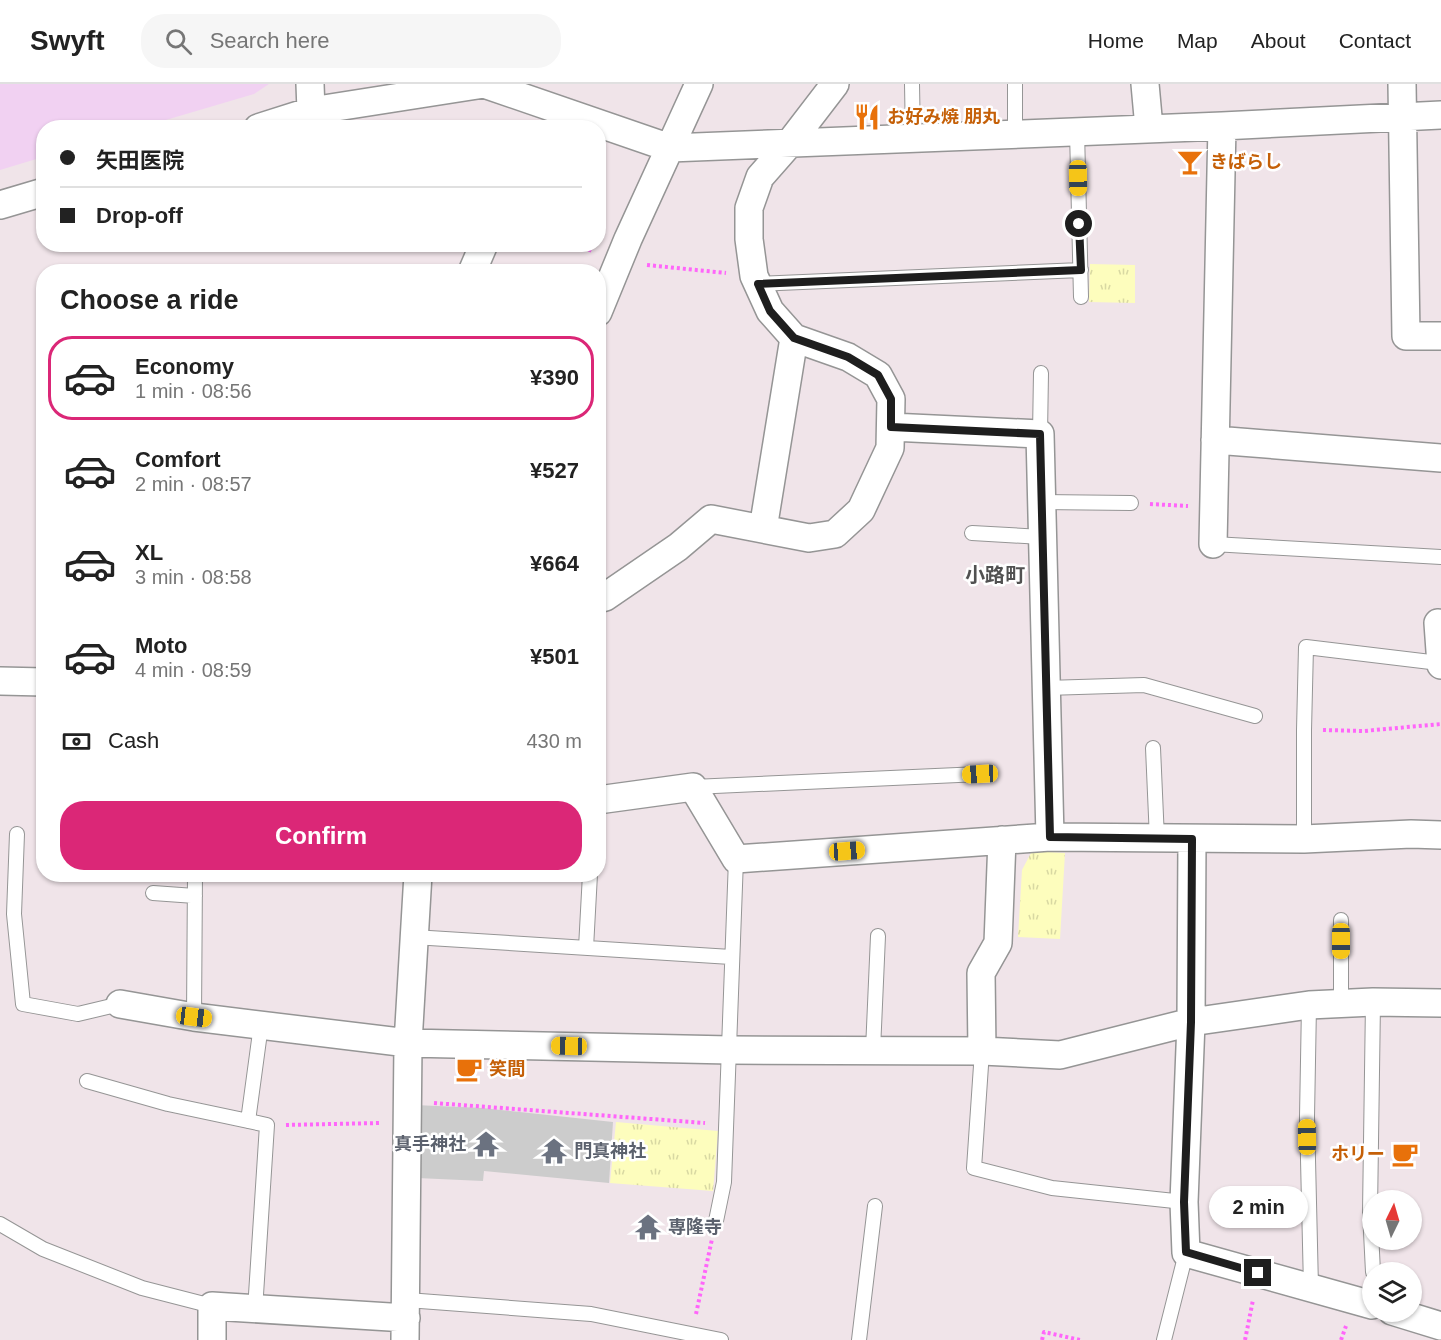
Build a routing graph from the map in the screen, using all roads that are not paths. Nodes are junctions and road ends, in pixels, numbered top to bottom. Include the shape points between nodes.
1 (310, 84) edge
2 (699, 84) edge
3 (835, 84) edge
4 (912, 84) edge
5 (1015, 84) edge
6 (1145, 84) edge
7 (1402, 84) edge
8 (311, 111) junction
9 (1441, 115) edge
10 (542, 117) edge
11 (1402, 117) junction
12 (283, 120) edge
13 (1222, 126) junction
14 (1149, 128) junction
15 (1077, 131) junction
16 (606, 132) edge
17 (1016, 134) junction
18 (913, 139) junction
19 (789, 144) junction
20 (670, 148) junction
21 (36, 194) edge
22 (0, 205) edge
23 (1081, 270) junction
24 (756, 280) junction
25 (606, 293) edge
26 (1081, 297) dead end
27 (1441, 336) edge
28 (794, 338) junction
29 (1041, 373) dead end
30 (891, 427) junction
31 (1040, 434) junction
32 (1215, 440) junction
33 (1441, 458) edge
34 (1041, 502) junction
35 (1131, 503) road end
36 (763, 529) junction
37 (972, 534) dead end
38 (1042, 537) junction
39 (1213, 544) joint
40 (1441, 557) edge
41 (606, 596) edge
42 (1438, 623) dead end
43 (1440, 664) edge
44 (0, 681) edge
45 (36, 682) edge
46 (1046, 688) junction
47 (1255, 716) dead end
48 (1154, 748) dead end
49 (980, 774) dead end
50 (693, 788) junction
51 (606, 799) edge
52 (17, 834) dead end
53 (1441, 835) edge
54 (1050, 837) junction
55 (1156, 839) junction
56 (1192, 839) junction
57 (1304, 839) junction
58 (1002, 840) junction
59 (736, 859) junction
60 (195, 882) edge
61 (417, 882) edge
62 (590, 882) edge
63 (153, 893) dead end
64 (195, 896) junction
65 (1341, 920) dead end
66 (878, 936) dead end
67 (413, 937) junction
68 (586, 948) junction
69 (731, 957) junction
70 (1373, 1002) junction
71 (1341, 1003) junction
72 (1441, 1003) edge
73 (120, 1004) joint
74 (1309, 1005) junction
75 (194, 1017) junction
76 (1191, 1022) junction
77 (261, 1025) junction
78 (408, 1043) junction
79 (730, 1050) junction
80 (873, 1050) junction
81 (982, 1050) junction
82 (87, 1081) dead end
83 (248, 1121) junction
84 (1184, 1202) junction
85 (875, 1206) dead end
86 (716, 1221) road end
87 (0, 1224) edge
88 (1186, 1252) junction
89 (1372, 1262) edge
90 (1311, 1287) junction
91 (1362, 1302) edge
92 (212, 1306) junction
93 (255, 1310) junction
94 (406, 1319) edge
95 (1422, 1320) edge
96 (1441, 1326) edge
97 (212, 1340) edge
98 (721, 1340) edge
99 (859, 1340) edge
100 (1164, 1340) edge

1 - 8 street
2 - 20 street
3 - 19 street
4 - 18 lane
5 - 17 lane
6 - 14 street
7 - 11 street
8 - 10 street via 484,84
8 - 12 street
9 - 11 street
11 - 13 street
11 - 27 street via 1406,336
13 - 14 street
13 - 32 street
14 - 15 street
15 - 17 street
15 - 23 lane
16 - 20 street
17 - 18 street
18 - 19 street
19 - 20 street
19 - 24 street via 760,177 749,208
20 - 25 street
21 - 22 street
23 - 24 lane
23 - 26 lane
24 - 28 street via 770,311
28 - 30 street via 848,357 878,375 891,399
28 - 36 street
29 - 31 lane
30 - 31 street
30 - 36 street via 890,448 861,510 835,534 809,538
31 - 34 street
32 - 33 street
32 - 39 street
34 - 35 lane
34 - 38 street
36 - 41 street via 711,519
37 - 38 lane
38 - 46 street
39 - 40 lane
42 - 43 street
43 - 57 lane via 1306,647
44 - 45 street
46 - 47 lane via 1144,685
46 - 54 street
48 - 55 lane
49 - 50 lane
50 - 51 street
50 - 59 street
52 - 73 lane via 14,914 23,1004 78,1014
53 - 57 street
54 - 55 street
54 - 58 street
55 - 56 street
56 - 57 street
56 - 76 street
58 - 59 street
58 - 81 street via 998,943 981,973
59 - 69 lane
60 - 64 lane
61 - 67 street
62 - 68 lane
63 - 64 lane
64 - 75 lane
65 - 71 lane
66 - 80 lane
67 - 68 lane
67 - 78 street
68 - 69 lane
69 - 79 lane
70 - 71 street
70 - 72 street
70 - 89 lane
71 - 74 street
73 - 75 street
74 - 76 street
74 - 90 lane
75 - 77 street
76 - 81 street via 1060,1056
76 - 84 street
77 - 78 street
77 - 83 lane
78 - 79 street
78 - 94 street
79 - 80 street
79 - 86 lane via 724,1182
80 - 81 street
81 - 84 lane via 974,1168 1052,1188
82 - 83 lane
83 - 93 lane via 267,1125
84 - 88 street
85 - 99 lane
87 - 92 lane via 43,1248 142,1288
88 - 90 street
88 - 100 lane
90 - 91 street
92 - 93 street
92 - 97 street
93 - 94 street
94 - 98 lane via 591,1314
95 - 96 street

